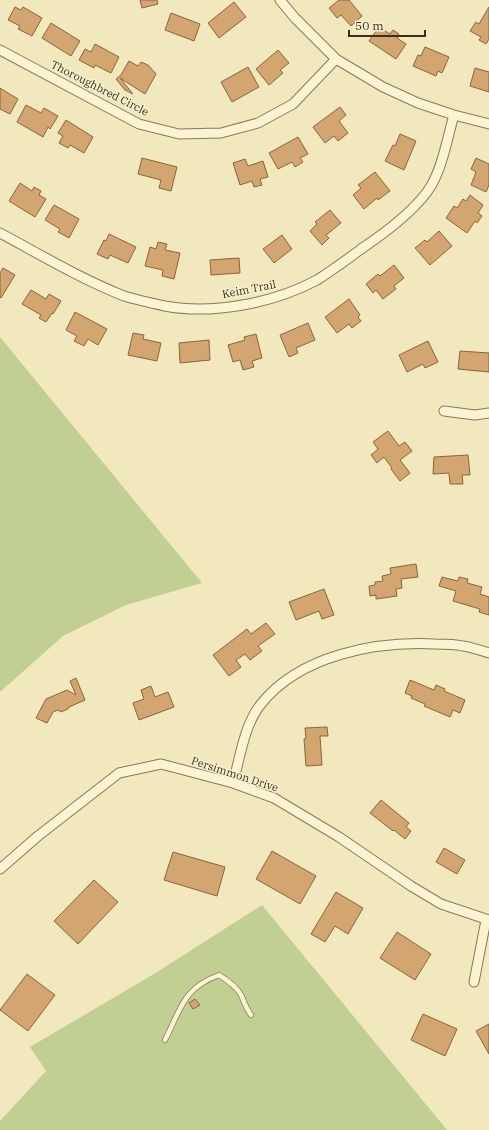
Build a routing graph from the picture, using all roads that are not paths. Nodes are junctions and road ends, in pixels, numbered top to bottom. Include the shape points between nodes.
1 (284, 1) edge
2 (0, 50) edge
3 (336, 59) junction
4 (454, 115) junction
5 (489, 124) edge
6 (0, 233) edge
7 (444, 411) dead end
8 (489, 413) edge
9 (489, 653) edge
10 (233, 784) junction
11 (0, 869) edge
12 (488, 920) edge
13 (474, 982) dead end
14 (251, 1015) dead end
15 (165, 1040) dead end

1 - 3 street via 295,18
2 - 3 street, Thoroughbred Circle via 139,124 179,134 222,133 258,123 293,104
3 - 4 street via 383,87 418,103
4 - 5 street
4 - 6 street, Keim Trail via 440,166 420,202 379,237 323,275 282,296 247,304 205,309 166,306 125,296 91,282
7 - 8 street via 475,415
9 - 10 street via 461,645 388,645 360,650 306,668 281,683 261,705 246,733
10 - 11 street, Persimmon Drive via 161,764 119,774 38,836
10 - 12 street, Persimmon Drive via 274,798 339,836 441,904
12 - 13 street
14 - 15 lane via 245,1008 241,993 219,975 200,985 186,998

